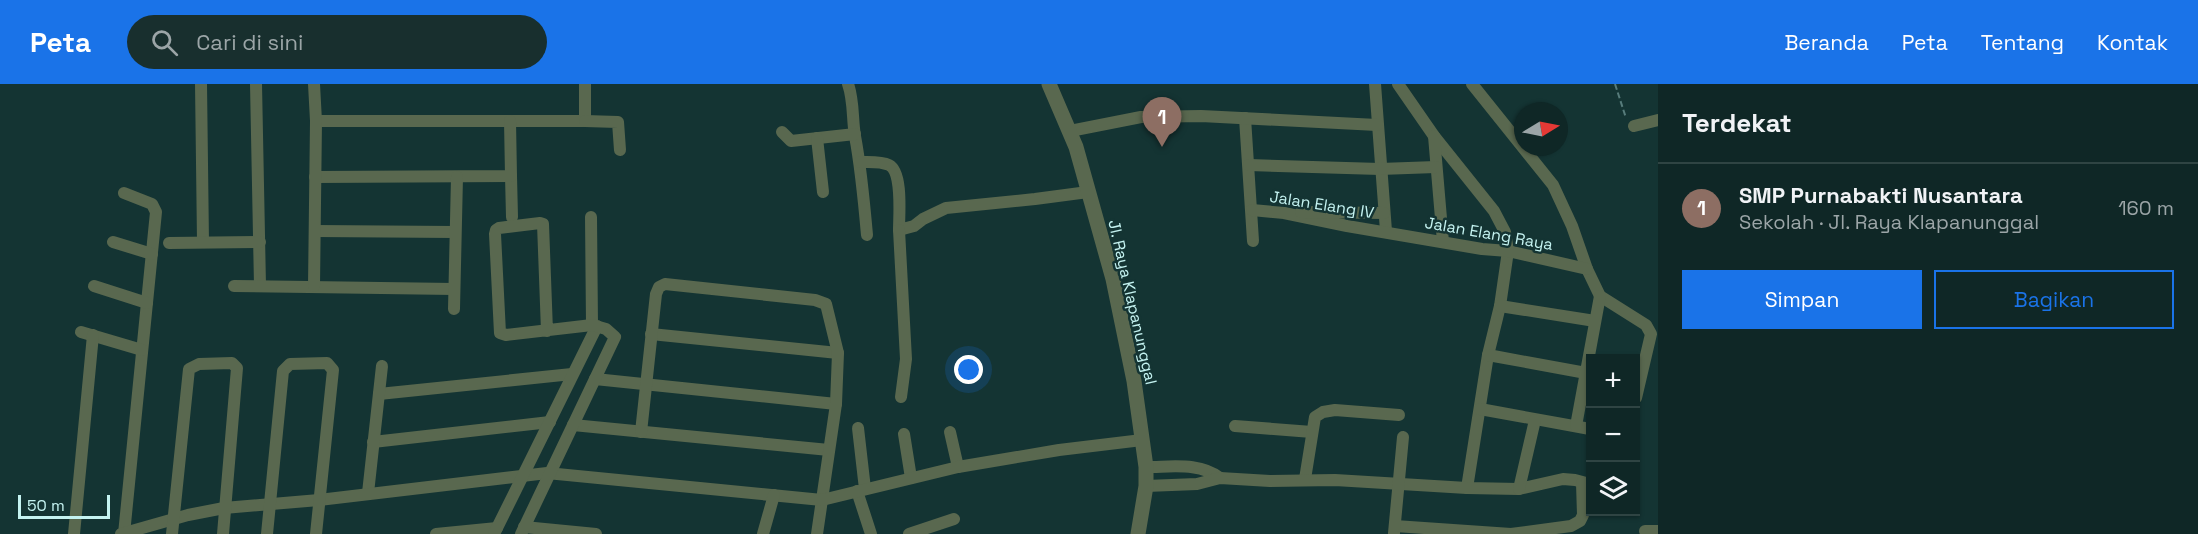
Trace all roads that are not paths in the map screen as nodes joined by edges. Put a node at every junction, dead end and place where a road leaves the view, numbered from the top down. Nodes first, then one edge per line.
1 (201, 84) edge
2 (256, 84) edge
3 (314, 84) edge
4 (585, 84) edge
5 (848, 84) edge
6 (1049, 84) edge
7 (1375, 84) edge
8 (1398, 84) edge
9 (1472, 84) edge
10 (1245, 118) junction
11 (1658, 120) edge
12 (510, 121) junction
13 (585, 121) junction
14 (316, 122) junction
15 (1377, 124) junction
16 (1634, 126) road end
17 (1070, 130) junction
18 (782, 132) dead end
19 (855, 134) junction
20 (1434, 136) junction
21 (817, 138) junction
22 (620, 150) dead end
23 (860, 162) junction
24 (1249, 165) junction
25 (1436, 168) junction
26 (1380, 169) junction
27 (511, 176) junction
28 (315, 177) junction
29 (457, 177) junction
30 (823, 192) dead end
31 (1088, 192) junction
32 (124, 193) dead end
33 (1252, 210) junction
34 (1284, 213) junction
35 (1384, 213) junction
36 (512, 217) dead end
37 (591, 217) dead end
38 (899, 230) junction
39 (315, 231) junction
40 (1386, 231) junction
41 (455, 232) junction
42 (867, 235) dead end
43 (1253, 241) dead end
44 (113, 242) dead end
45 (204, 242) junction
46 (260, 242) junction
47 (1443, 242) junction
48 (169, 243) dead end
49 (1508, 251) junction
50 (152, 254) junction
51 (1587, 269) junction
52 (94, 286) dead end
53 (234, 286) dead end
54 (260, 286) junction
55 (314, 286) junction
56 (454, 289) junction
57 (1600, 296) junction
58 (147, 303) junction
59 (1500, 306) junction
60 (454, 309) dead end
61 (1595, 321) junction
62 (595, 326) junction
63 (547, 331) junction
64 (651, 334) junction
65 (142, 350) junction
66 (838, 352) junction
67 (1590, 354) edge
68 (1488, 355) junction
69 (382, 366) dead end
70 (1586, 373) edge
71 (572, 374) junction
72 (1586, 378) edge
73 (1640, 378) edge
74 (595, 379) junction
75 (646, 384) junction
76 (379, 394) junction
77 (901, 397) dead end
78 (836, 404) junction
79 (1480, 409) junction
80 (1399, 415) dead end
81 (1535, 420) junction
82 (550, 422) junction
83 (573, 425) junction
84 (1235, 426) dead end
85 (1576, 426) junction
86 (858, 428) dead end
87 (1586, 428) edge
88 (641, 432) junction
89 (950, 432) dead end
90 (1312, 432) junction
91 (904, 434) dead end
92 (1403, 436) dead end
93 (1142, 440) junction
94 (373, 442) junction
95 (829, 450) junction
96 (958, 467) junction
97 (1146, 467) junction
98 (549, 473) junction
99 (526, 475) junction
100 (911, 478) junction
101 (1220, 478) junction
102 (1305, 479) junction
103 (1397, 482) junction
104 (1586, 483) edge
105 (1146, 486) junction
106 (1467, 488) junction
107 (1519, 489) junction
108 (861, 490) junction
109 (368, 493) junction
110 (774, 495) junction
111 (319, 500) junction
112 (822, 500) junction
113 (270, 504) junction
114 (224, 508) junction
115 (954, 519) dead end
116 (174, 520) junction
117 (522, 530) edge
118 (1394, 530) edge
119 (495, 531) edge
120 (74, 534) edge
121 (123, 534) edge
122 (172, 534) edge
123 (222, 534) edge
124 (267, 534) edge
125 (316, 534) edge
126 (436, 534) edge
127 (596, 534) edge
128 (763, 534) edge
129 (817, 534) edge
130 (871, 534) edge
131 (909, 534) edge
132 (1138, 534) edge

1 - 45 street
2 - 46 street
3 - 14 street
4 - 13 street
5 - 19 street
6 - 17 street, Jl. Raya Klapanunggal
7 - 15 street
8 - 20 street
9 - 51 street
10 - 15 street
10 - 17 street
10 - 24 street
11 - 16 street
12 - 13 street
12 - 14 street
12 - 27 street
13 - 22 street
14 - 28 street
15 - 26 street
17 - 31 street, Jl. Raya Klapanunggal
18 - 21 street
19 - 21 street
19 - 23 street
20 - 25 street
20 - 49 street
21 - 30 street
23 - 38 street
23 - 42 street
24 - 26 street
24 - 33 street
25 - 26 street
25 - 47 street
26 - 35 street
27 - 29 street
27 - 36 street
28 - 29 street
28 - 39 street
29 - 41 street
31 - 38 street
31 - 93 street, Jl. Raya Klapanunggal
32 - 50 street
33 - 34 street, Jalan Elang IV
33 - 43 street
34 - 35 street
34 - 40 street, Jalan Elang IV
35 - 40 street
37 - 62 street
38 - 77 street
39 - 41 street
39 - 55 street
40 - 47 street, Jalan Elang Raya
41 - 56 street
44 - 50 street
45 - 46 street
45 - 48 street
46 - 54 street
47 - 49 street, Jalan Elang Raya
49 - 51 street, Jalan Elang Raya
49 - 59 street
50 - 58 street
51 - 57 street
52 - 58 street
53 - 54 street
54 - 55 street
55 - 56 street
56 - 60 street
57 - 61 street
57 - 73 street
58 - 65 street
59 - 61 street
59 - 68 street
61 - 67 street
62 - 63 street
62 - 71 street
62 - 74 street
63 - 63 street
64 - 66 street
64 - 66 street
64 - 75 street
65 - 120 street
65 - 121 street
66 - 78 street
68 - 70 street
68 - 79 street
69 - 76 street
71 - 76 street
71 - 82 street
72 - 85 street
74 - 75 street
74 - 83 street
75 - 78 street
75 - 88 street
76 - 94 street
78 - 95 street
79 - 81 street
79 - 106 street
80 - 90 street
81 - 85 street
81 - 107 street
82 - 94 street
82 - 99 street
83 - 88 street
83 - 98 street
84 - 90 street
85 - 87 street
86 - 108 street
88 - 95 street
89 - 96 street
90 - 102 street
91 - 100 street
92 - 103 street
93 - 96 street
93 - 97 street, Jl. Raya Klapanunggal
94 - 109 street
95 - 112 street
96 - 100 street
97 - 101 street
97 - 105 street, Jl. Raya Klapanunggal
98 - 99 street
98 - 110 street
98 - 117 street
99 - 109 street
99 - 119 street
100 - 108 street
101 - 102 street
101 - 105 street
102 - 103 street
103 - 106 street
103 - 118 street
104 - 107 street
104 - 118 street
105 - 132 street, Jl. Raya Klapanunggal
106 - 107 street
108 - 112 street
108 - 130 street
109 - 111 street
110 - 112 street
110 - 128 street
111 - 113 street
111 - 113 street
111 - 125 street
112 - 129 street
113 - 114 street
113 - 124 street
114 - 116 street
114 - 116 street
114 - 123 street
115 - 131 street
116 - 121 street
116 - 122 street
117 - 127 street
119 - 126 street

